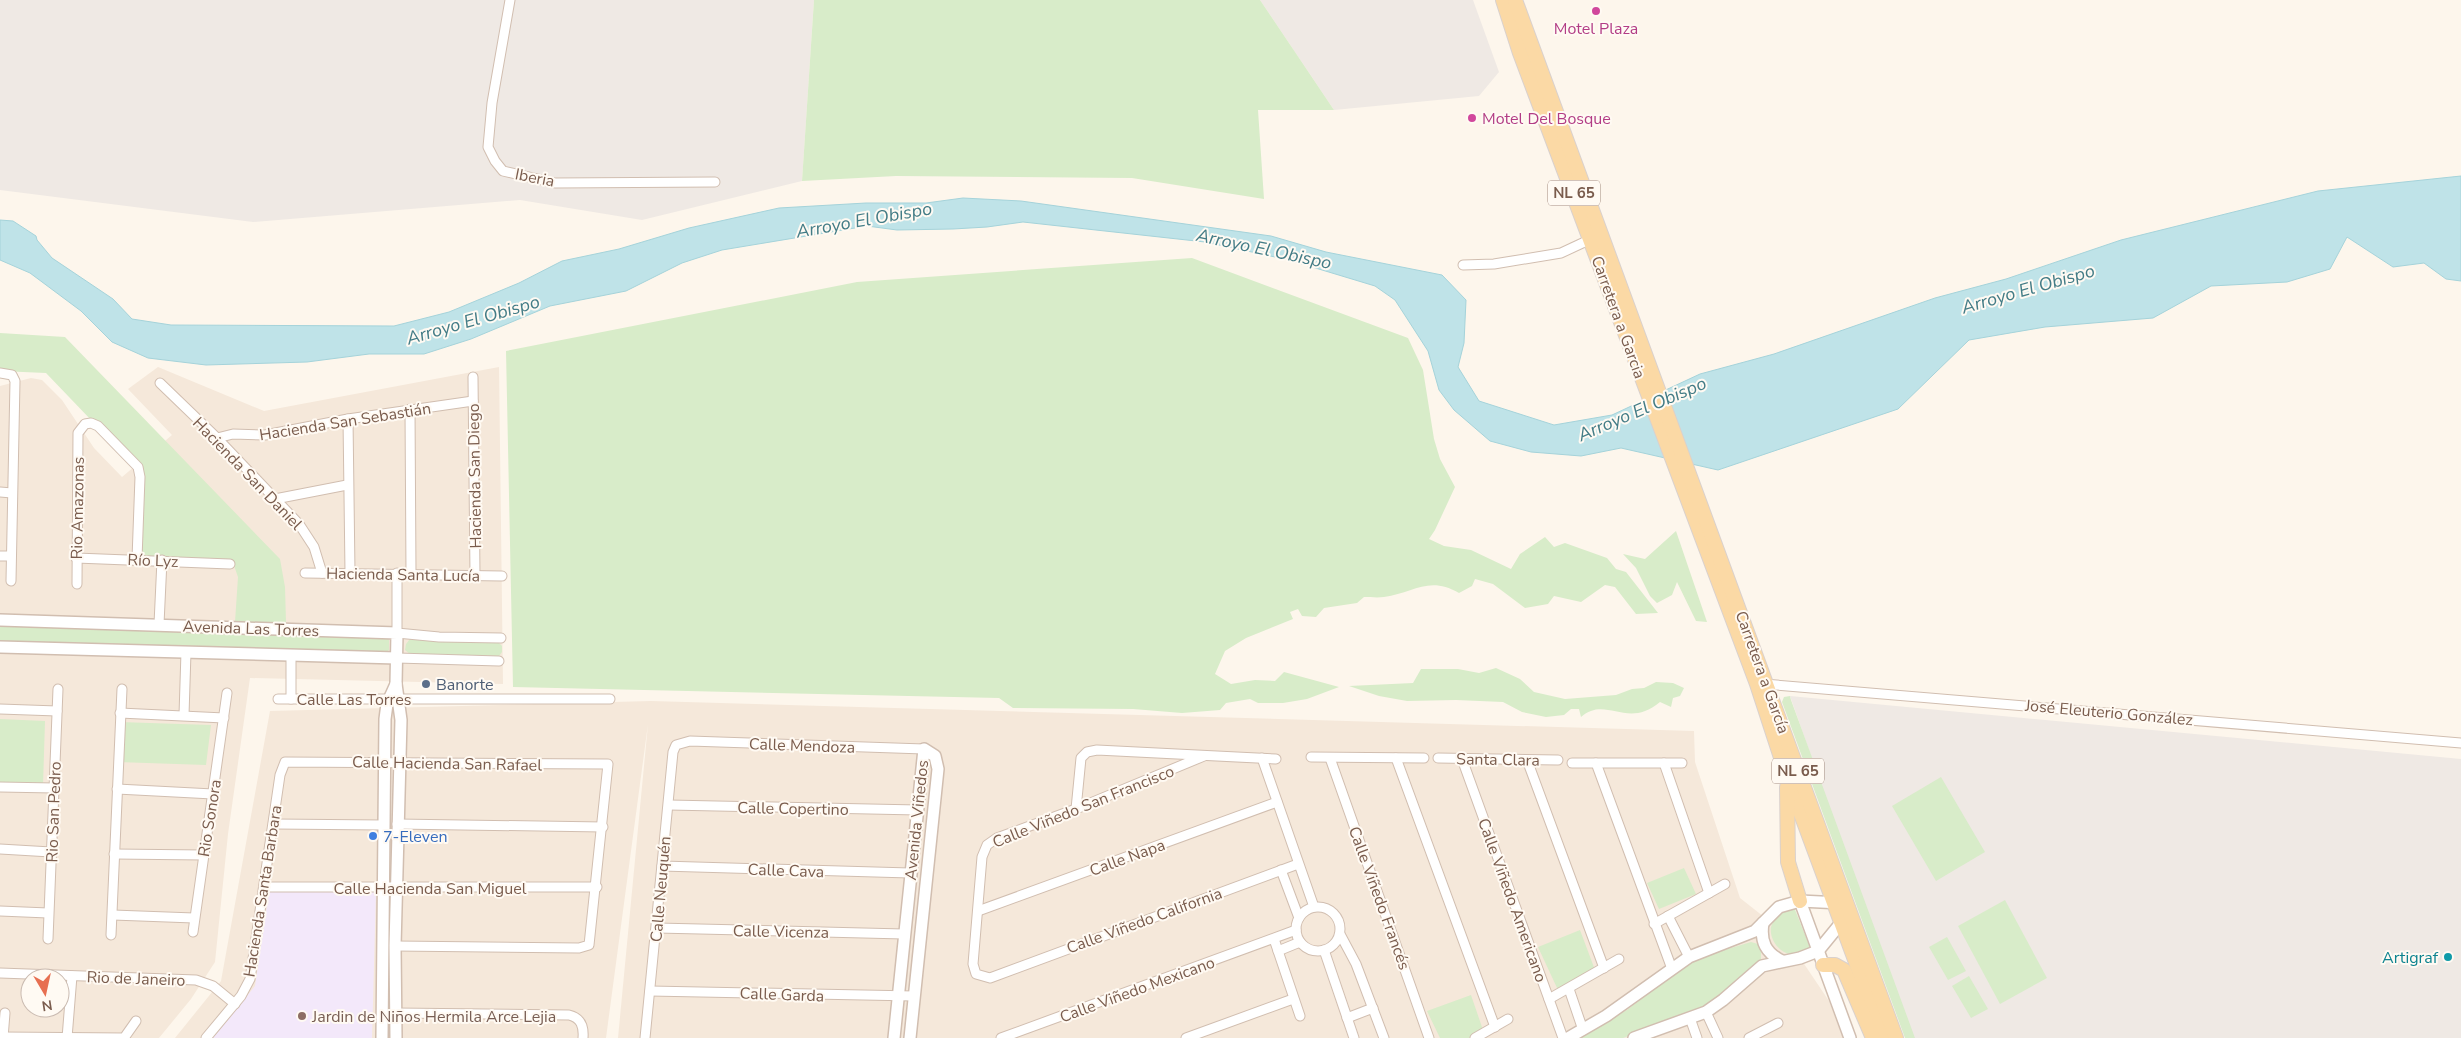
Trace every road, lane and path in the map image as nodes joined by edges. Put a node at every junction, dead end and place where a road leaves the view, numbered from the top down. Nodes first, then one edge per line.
1 (510, 0) edge
2 (1503, 0) edge
3 (1514, 0) edge
4 (714, 182) dead end
5 (1591, 239) junction
6 (1463, 265) dead end
7 (0, 373) edge
8 (473, 377) dead end
9 (160, 383) dead end
10 (1650, 386) junction
11 (474, 400) junction
12 (410, 410) junction
13 (348, 419) junction
14 (217, 438) junction
15 (347, 485) junction
16 (0, 492) edge
17 (12, 493) junction
18 (274, 499) junction
19 (1696, 507) joint
20 (0, 556) edge
21 (10, 556) junction
22 (76, 558) junction
23 (137, 559) junction
24 (162, 560) junction
25 (230, 564) dead end
26 (305, 572) dead end
27 (350, 572) junction
28 (322, 573) junction
29 (397, 573) junction
30 (411, 573) junction
31 (475, 575) junction
32 (502, 576) dead end
33 (11, 582) dead end
34 (77, 584) dead end
35 (0, 620) edge
36 (158, 624) junction
37 (397, 633) junction
38 (501, 638) dead end
39 (0, 647) edge
40 (186, 652) junction
41 (292, 655) junction
42 (397, 658) junction
43 (499, 661) dead end
44 (1762, 684) junction
45 (58, 689) dead end
46 (122, 689) dead end
47 (227, 693) dead end
48 (278, 699) dead end
49 (291, 699) junction
50 (394, 699) junction
51 (610, 699) dead end
52 (0, 709) edge
53 (57, 711) junction
54 (120, 713) junction
55 (184, 715) junction
56 (224, 718) junction
57 (679, 743) joint
58 (2461, 743) edge
59 (924, 749) junction
60 (1204, 756) junction
61 (1311, 757) dead end
62 (1262, 758) junction
63 (1330, 758) junction
64 (1396, 758) junction
65 (1424, 758) dead end
66 (1438, 758) dead end
67 (1276, 759) dead end
68 (1462, 759) junction
69 (1527, 760) junction
70 (1558, 760) dead end
71 (286, 762) joint
72 (383, 763) junction
73 (399, 763) junction
74 (1572, 763) dead end
75 (1596, 763) junction
76 (1664, 763) junction
77 (1682, 763) dead end
78 (1787, 776) junction
79 (0, 786) edge
80 (54, 788) junction
81 (117, 790) junction
82 (213, 794) junction
83 (1277, 802) junction
84 (669, 806) junction
85 (1076, 809) junction
86 (918, 810) junction
87 (274, 824) junction
88 (398, 824) junction
89 (383, 825) junction
90 (603, 827) junction
91 (0, 849) edge
92 (51, 852) junction
93 (114, 854) junction
94 (204, 855) junction
95 (1298, 864) junction
96 (662, 866) junction
97 (1281, 870) junction
98 (910, 874) junction
99 (1725, 884) dead end
100 (264, 887) junction
101 (597, 887) junction
102 (396, 888) junction
103 (384, 889) junction
104 (1709, 894) junction
105 (1800, 901) junction
106 (1314, 907) junction
107 (1842, 910) junction
108 (0, 911) edge
109 (978, 911) junction
110 (48, 913) junction
111 (112, 915) junction
112 (1668, 916) junction
113 (194, 918) junction
114 (1299, 918) junction
115 (1763, 923) junction
116 (1654, 924) junction
117 (657, 928) junction
118 (1296, 930) junction
119 (192, 932) dead end
120 (904, 934) junction
121 (1340, 934) junction
122 (112, 935) dead end
123 (48, 939) dead end
124 (1274, 939) junction
125 (1300, 942) junction
126 (395, 946) junction
127 (1324, 950) junction
128 (1278, 951) junction
129 (1818, 951) junction
130 (1689, 957) junction
131 (1619, 960) dead end
132 (1782, 961) junction
133 (1823, 965) junction
134 (1604, 968) junction
135 (1672, 969) junction
136 (0, 973) edge
137 (72, 976) junction
138 (990, 978) joint
139 (1569, 989) junction
140 (650, 991) junction
141 (914, 996) junction
142 (898, 998) junction
143 (1293, 999) junction
144 (1550, 1000) junction
145 (235, 1004) junction
146 (1373, 1008) junction
147 (1706, 1012) junction
148 (5, 1013) dead end
149 (396, 1014) junction
150 (1300, 1016) dead end
151 (1347, 1018) junction
152 (1690, 1018) junction
153 (1508, 1019) dead end
154 (136, 1020) dead end
155 (1778, 1023) dead end
156 (1495, 1027) junction
157 (1583, 1030) junction
158 (1761, 1035) edge
159 (3, 1037) edge
160 (67, 1038) edge
161 (206, 1038) edge
162 (382, 1038) edge
163 (396, 1038) edge
164 (583, 1038) edge
165 (645, 1038) edge
166 (894, 1038) edge
167 (910, 1038) edge
168 (1001, 1038) edge
169 (1186, 1038) edge
170 (1354, 1038) edge
171 (1384, 1038) edge
172 (1429, 1038) edge
173 (1475, 1038) edge
174 (1563, 1038) edge
175 (1568, 1038) edge
176 (1634, 1038) edge
177 (1697, 1038) edge
178 (1718, 1038) edge
179 (1749, 1038) edge
180 (1850, 1038) edge
181 (1873, 1038) edge
182 (1884, 1038) edge
183 (1896, 1038) edge

1 - 4 street, Iberia
2 - 5 main road, Carretera a Garcia / NL 65
3 - 10 main road, Carretera a Garcia / NL 65
5 - 6 street
5 - 10 main road, Carretera a Garcia / NL 65
7 - 17 street
8 - 11 street, Hacienda San Diego
9 - 14 street, Hacienda San Daniel
10 - 19 main road, Carretera a Garcia / NL 65
11 - 12 street, Hacienda San Sebastián
11 - 31 street, Hacienda San Diego
12 - 13 street, Hacienda San Sebastián
12 - 30 street
13 - 14 street, Hacienda San Sebastián
13 - 15 street
14 - 18 street, Hacienda San Daniel
15 - 18 street
15 - 27 street
16 - 17 street
17 - 21 street
18 - 28 street, Hacienda San Daniel
19 - 44 main road, Carretera a García / NL 65
20 - 21 street
21 - 33 street
22 - 23 street, Río Lyz
22 - 23 street, Rio Amazonas
22 - 34 street, Rio Amazonas
23 - 24 street, Río Lyz
24 - 25 street, Río Lyz
24 - 36 street
26 - 28 street, Hacienda Santa Lucía
27 - 28 street, Hacienda Santa Lucía
27 - 29 street, Hacienda Santa Lucía
29 - 30 street, Hacienda Santa Lucía
29 - 37 street
30 - 31 street, Hacienda Santa Lucía
31 - 32 street, Hacienda Santa Lucía
35 - 36 street, Avenida Las Torres
36 - 37 street, Avenida Las Torres
37 - 38 street, Avenida Las Torres
37 - 42 street
39 - 40 street, Avenida Las Torres
40 - 41 street, Avenida Las Torres
40 - 55 street
41 - 42 street, Avenida Las Torres
41 - 49 street
42 - 43 street, Avenida Las Torres
42 - 50 street
44 - 58 street, José Eleuterio González
44 - 78 main road, NL 65
44 - 107 main road, Carretera a García / NL 65
45 - 53 street, Rio San Pedro
46 - 54 street
47 - 56 street, Rio Sonora
48 - 49 street, Calle Las Torres
49 - 50 street, Calle Las Torres
50 - 51 street, Calle Las Torres
50 - 72 street
50 - 73 street
52 - 53 street
53 - 80 street, Rio San Pedro
54 - 55 street
54 - 81 street
55 - 56 street
56 - 82 street, Rio Sonora
57 - 59 street, Calle Mendoza
57 - 84 street, Calle Neuquén
59 - 86 street, Avenida Viñedos
59 - 141 street, Avenida Viñedos
60 - 62 street
60 - 85 street, Calle Viñedo San Francisco
60 - 85 street
61 - 63 street
62 - 67 street
62 - 83 street
63 - 64 street
63 - 172 street, Calle Viñedo Francés
64 - 65 street
64 - 156 street
66 - 68 street, Santa Clara
68 - 69 street, Santa Clara
68 - 144 street, Calle Viñedo Americano
69 - 70 street, Santa Clara
69 - 134 street
71 - 72 street, Calle Hacienda San Rafael
71 - 87 street, Hacienda Santa Barbara
72 - 73 street, Calle Hacienda San Rafael
72 - 89 street
73 - 88 street
73 - 90 street, Calle Hacienda San Rafael
74 - 75 street
75 - 76 street
75 - 116 street
76 - 77 street
76 - 104 street
78 - 105 main road
78 - 107 main road, Carretera a García / NL 65
79 - 80 street
80 - 92 street, Rio San Pedro
81 - 82 street
81 - 93 street
82 - 94 street, Rio Sonora
83 - 95 street
83 - 109 street, Calle Napa
84 - 86 street, Calle Copertino
84 - 96 street, Calle Neuquén
85 - 109 street, Calle Viñedo San Francisco
86 - 98 street, Avenida Viñedos
87 - 89 street
87 - 100 street, Hacienda Santa Barbara
88 - 90 street
88 - 102 street
89 - 103 street
90 - 101 street
91 - 92 street
92 - 110 street, Rio San Pedro
93 - 94 street
93 - 111 street
94 - 113 street, Rio Sonora
95 - 97 street, Calle Viñedo California
95 - 106 street
96 - 98 street, Calle Cava
96 - 117 street, Calle Neuquén
97 - 114 street
97 - 138 street, Calle Viñedo California
98 - 120 street, Avenida Viñedos
99 - 104 street
100 - 103 street, Calle Hacienda San Miguel
100 - 145 street, Hacienda Santa Barbara
101 - 102 street, Calle Hacienda San Miguel
101 - 126 street
102 - 103 street, Calle Hacienda San Miguel
102 - 126 street
103 - 162 street
104 - 112 street
105 - 107 street
105 - 115 street
105 - 129 street
106 - 114 street
106 - 121 street
107 - 129 street
107 - 182 main road, Carretera a García / NL 65
107 - 183 main road, Carretera a García / NL 65
108 - 110 street
109 - 138 street, Calle Viñedo San Francisco
110 - 123 street, Rio San Pedro
111 - 113 street
111 - 122 street
112 - 116 street
112 - 130 street
113 - 119 street, Rio Sonora
114 - 118 street
115 - 130 street
115 - 132 street
116 - 135 street
117 - 120 street, Calle Vicenza
117 - 140 street, Calle Neuquén
118 - 124 street, Calle Viñedo Mexicano
118 - 125 street
120 - 142 street, Avenida Viñedos
121 - 127 street
121 - 146 street
124 - 128 street
124 - 168 street, Calle Viñedo Mexicano
125 - 127 street
125 - 128 street
126 - 149 street
127 - 151 street
128 - 143 street
129 - 132 street
129 - 133 street
130 - 135 street
131 - 134 street, Calle Viñedo Americano
132 - 147 street
133 - 180 street
133 - 181 main road
134 - 139 street, Calle Viñedo Americano
135 - 157 street
136 - 137 street, Rio de Janeiro
137 - 145 street, Rio de Janeiro
137 - 160 street
139 - 144 street, Calle Viñedo Americano
139 - 157 street
140 - 142 street, Calle Garda
140 - 165 street, Calle Neuquén
141 - 142 street, Calle Garda
141 - 167 street, Avenida Viñedos
142 - 166 street, Avenida Viñedos
143 - 150 street
143 - 169 street
144 - 174 street
145 - 161 street, Hacienda Santa Barbara
146 - 151 street
146 - 171 street
147 - 152 street
147 - 178 street
148 - 159 street
149 - 163 street
149 - 164 street
151 - 170 street
152 - 176 street
152 - 177 street
153 - 156 street
154 - 160 street
155 - 158 street
156 - 173 street
157 - 175 street
158 - 179 street
159 - 160 street

